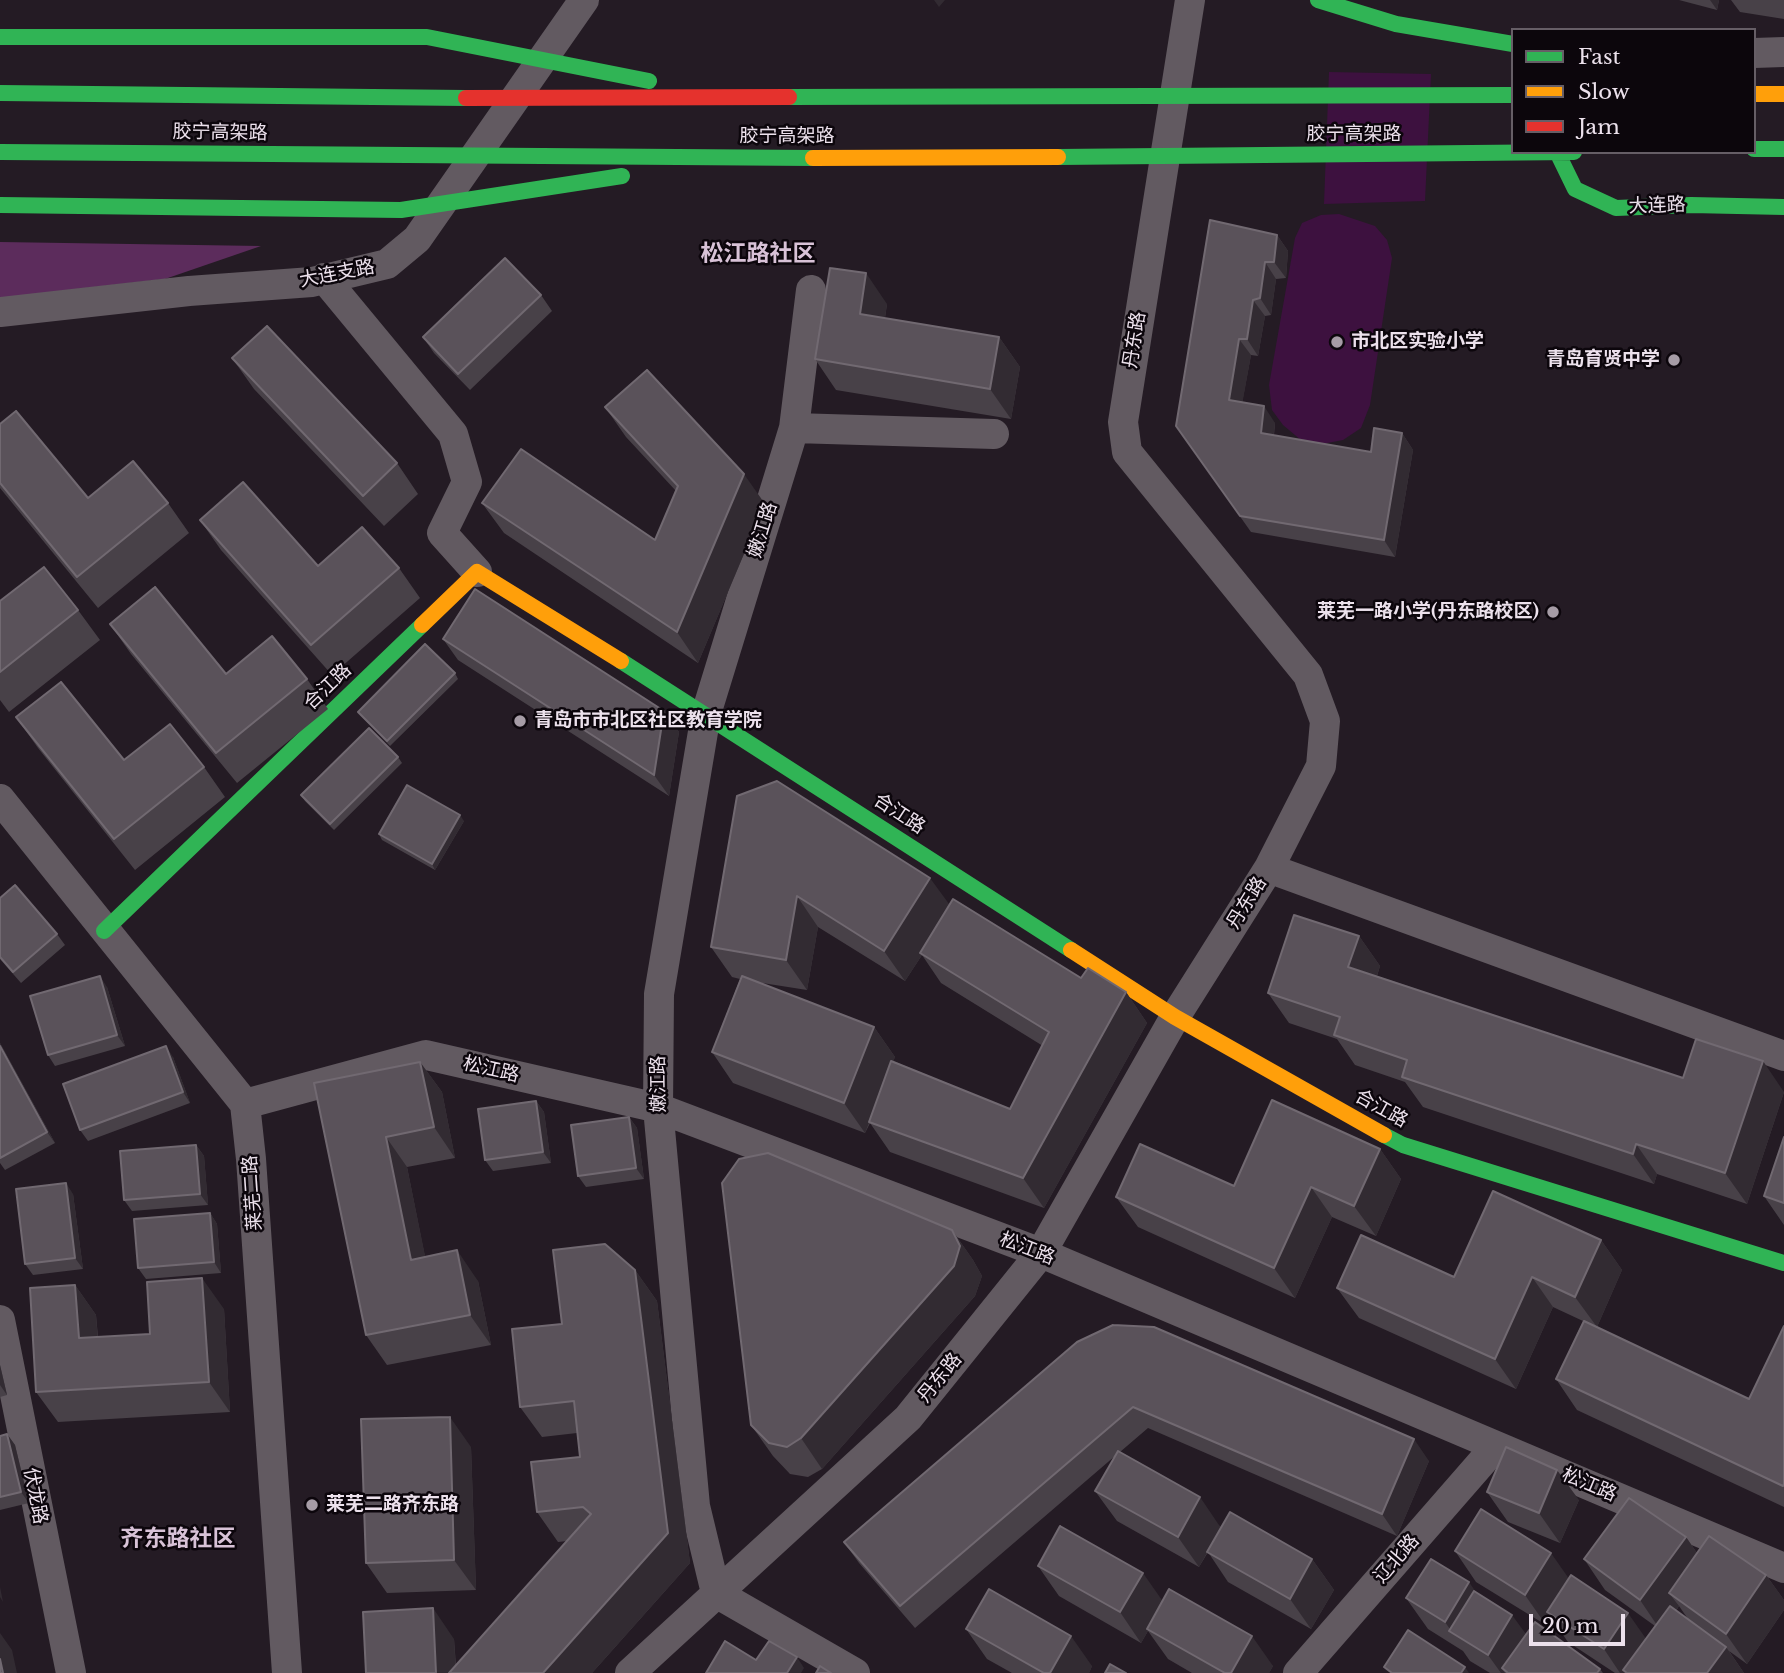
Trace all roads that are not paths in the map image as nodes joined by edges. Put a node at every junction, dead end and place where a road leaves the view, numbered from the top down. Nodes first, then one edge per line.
1 (584, 0) edge
2 (1190, 0) edge
3 (1318, 0) edge
4 (0, 37) edge
5 (1511, 44) edge
6 (1756, 52) edge
7 (1784, 52) edge
8 (0, 93) edge
9 (1756, 94) edge
10 (1784, 94) edge
11 (1511, 95) edge
12 (734, 98) junction
13 (1756, 149) edge
14 (1784, 149) edge
15 (0, 152) edge
16 (1511, 153) edge
17 (1558, 154) edge
18 (735, 158) junction
19 (0, 205) edge
20 (1784, 207) edge
21 (324, 278) junction
22 (810, 290) dead end
23 (0, 312) edge
24 (794, 428) junction
25 (994, 434) dead end
26 (477, 572) junction
27 (706, 714) junction
28 (0, 799) edge
29 (1279, 872) dead end
30 (104, 931) junction
31 (1175, 1017) junction
32 (1784, 1056) edge
33 (244, 1104) junction
34 (658, 1108) junction
35 (1041, 1253) junction
36 (1784, 1263) edge
37 (0, 1320) edge
38 (1496, 1446) junction
39 (1784, 1568) edge
40 (716, 1593) junction
41 (71, 1673) edge
42 (287, 1673) edge
43 (629, 1673) edge
44 (855, 1673) edge
45 (1298, 1673) edge

1 - 21 street, 大连支路
2 - 31 street, 丹东路
3 - 5 main road
4 - 12 main road
6 - 7 street
8 - 12 main road, 胶宁高架路
9 - 10 main road
11 - 12 main road, 胶宁高架路
13 - 14 main road
15 - 18 main road, 胶宁高架路
16 - 18 main road, 胶宁高架路
17 - 20 main road, 大连路
18 - 19 main road
21 - 23 street, 大连支路
21 - 26 street
22 - 24 street, 嫩江路
24 - 25 street
24 - 27 street, 嫩江路
26 - 27 main road, 合江路
26 - 30 main road, 合江路
27 - 31 main road, 合江路
27 - 34 street, 嫩江路
28 - 30 street
29 - 32 street
30 - 33 street
31 - 35 street, 丹东路
31 - 36 main road, 合江路
33 - 34 street, 松江路
33 - 42 street, 莱芜二路
34 - 35 street, 松江路
34 - 40 street, 嫩江路
35 - 38 street, 松江路
35 - 40 street, 丹东路
37 - 41 street, 伏龙路
38 - 39 street, 松江路
38 - 45 street, 辽北路
40 - 43 street, 丹东路
40 - 44 street

